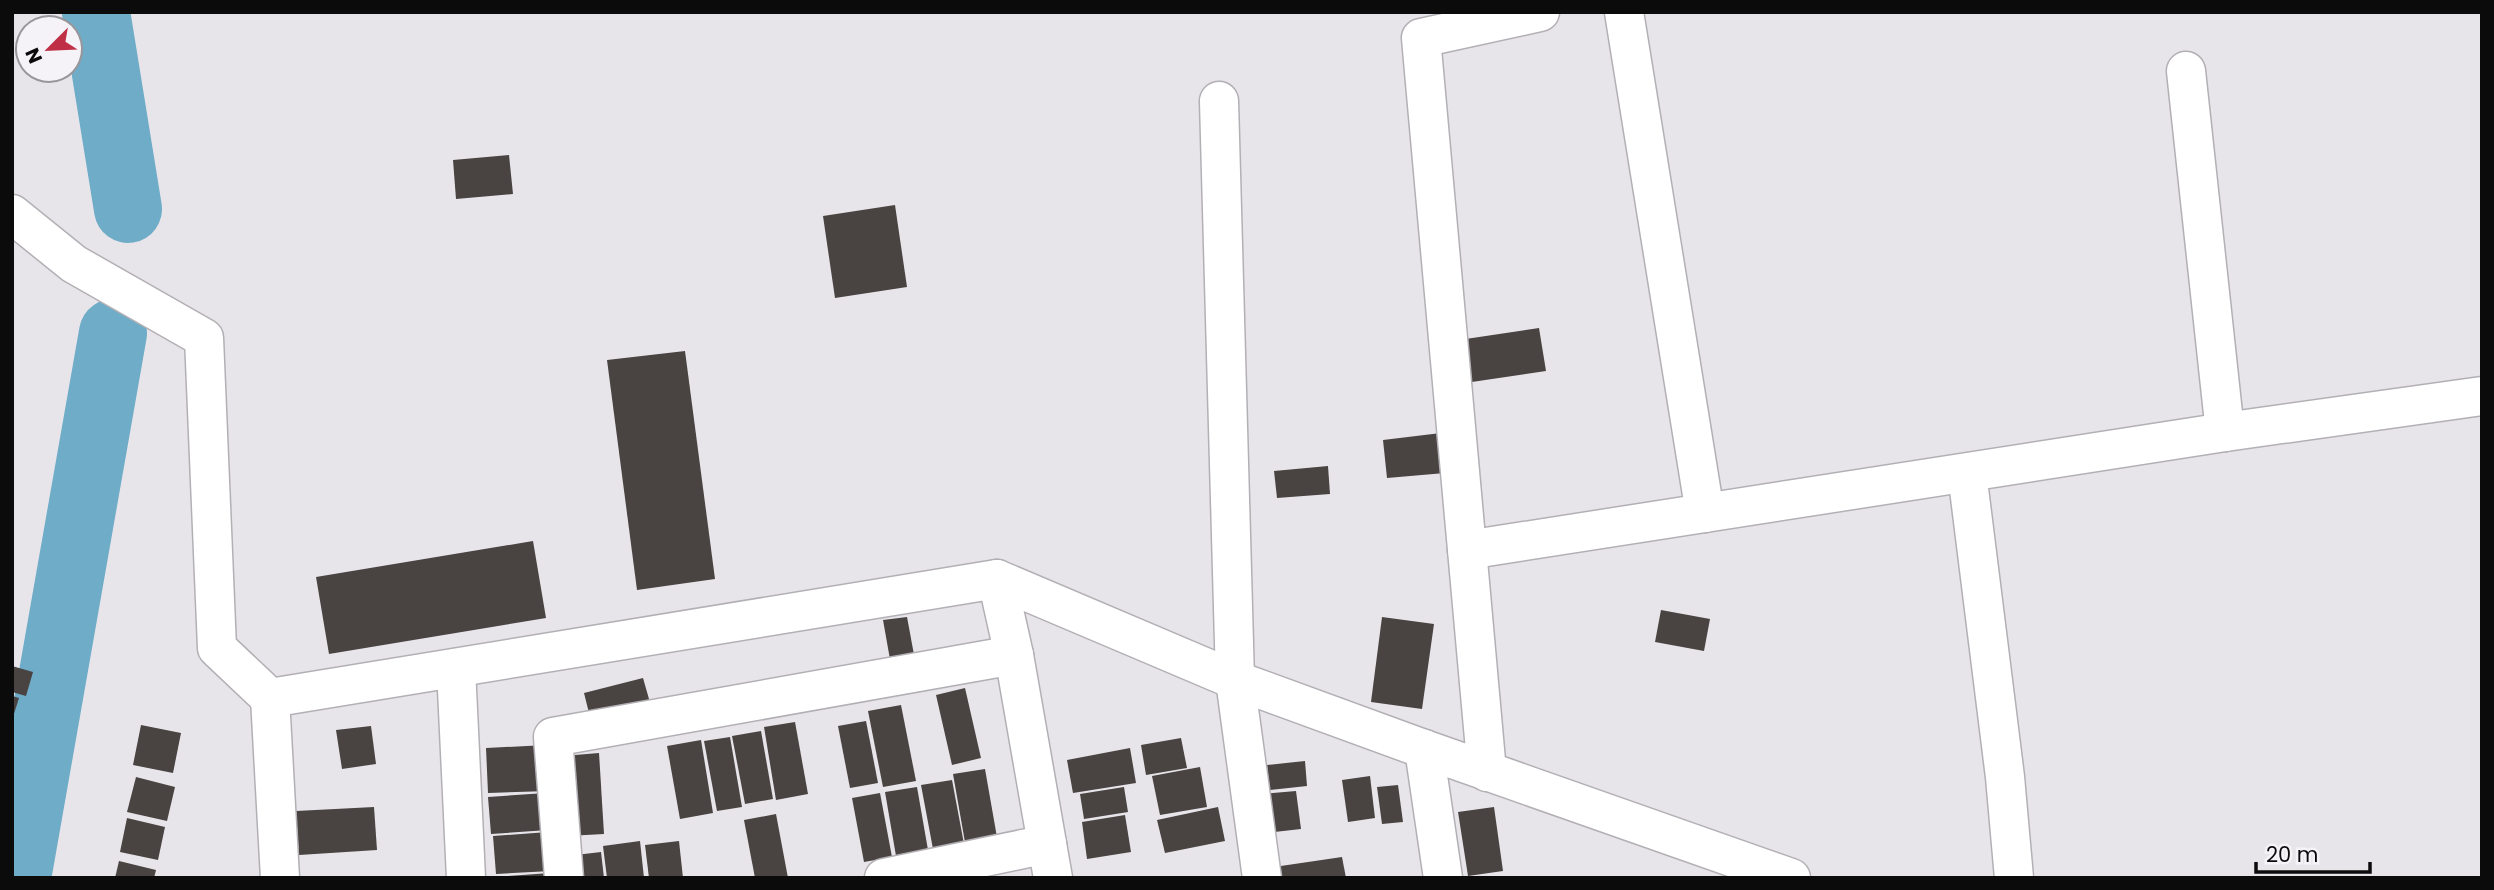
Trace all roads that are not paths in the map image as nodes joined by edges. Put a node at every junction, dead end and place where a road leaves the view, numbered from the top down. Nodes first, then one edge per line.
1 (1540, 12) edge
2 (1623, 12) edge
3 (2186, 71) dead end
4 (1219, 101) dead end
5 (12, 214) edge
6 (2482, 396) edge
7 (2225, 432) junction
8 (1968, 473) junction
9 (1705, 513) junction
10 (1467, 550) junction
11 (997, 579) junction
12 (1014, 655) junction
13 (456, 668) junction
14 (1234, 680) junction
15 (270, 698) junction
16 (1424, 750) junction
17 (1487, 772) junction
18 (1050, 861) edge
19 (280, 878) edge
20 (466, 878) edge
21 (564, 878) edge
22 (884, 878) edge
23 (1262, 878) edge
24 (1443, 878) edge
25 (1791, 878) edge
26 (2014, 878) edge

1 - 10 street
2 - 9 street
3 - 7 street
4 - 14 street
5 - 15 street
6 - 7 street
7 - 8 street
8 - 9 street
8 - 26 street
9 - 10 street
10 - 17 street
11 - 12 street
11 - 13 street
11 - 14 street
12 - 18 street
12 - 21 street
13 - 15 street
13 - 20 street
14 - 16 street
14 - 23 street
15 - 19 street
16 - 17 street
16 - 24 street
17 - 25 street
18 - 22 street

